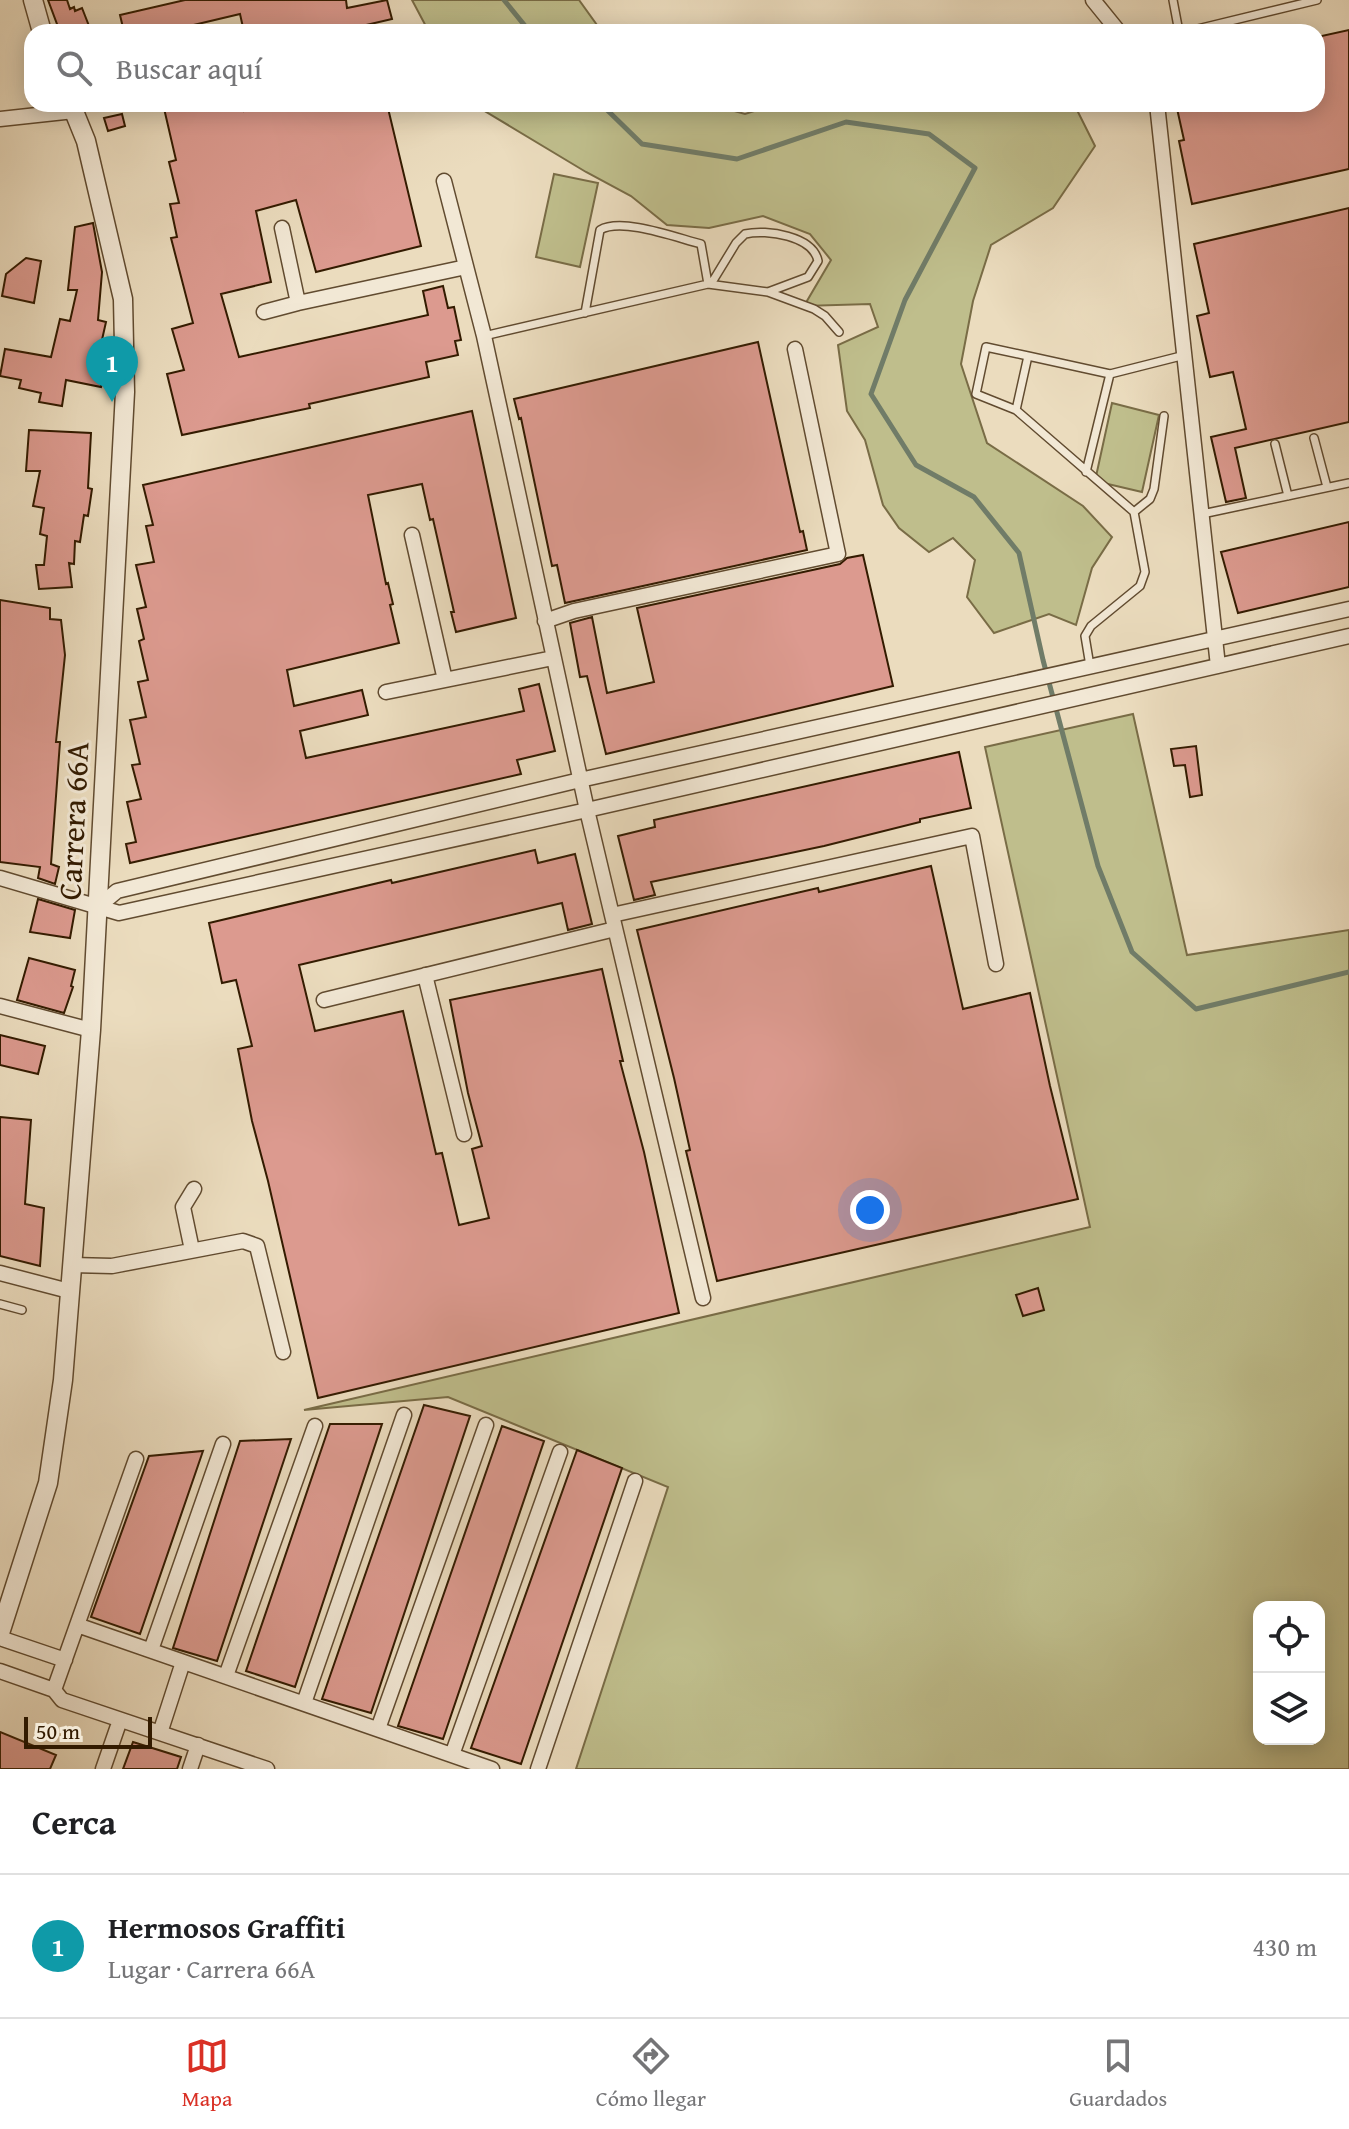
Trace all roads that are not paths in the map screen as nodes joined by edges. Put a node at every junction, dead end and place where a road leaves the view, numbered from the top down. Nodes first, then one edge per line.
1 (33, 0) edge
2 (1093, 0) edge
3 (1173, 0) edge
4 (1317, 0) edge
5 (40, 24) edge
6 (1112, 24) edge
7 (1180, 24) edge
8 (1216, 24) edge
9 (46, 112) edge
10 (75, 112) edge
11 (1158, 112) edge
12 (0, 119) edge
13 (444, 181) dead end
14 (282, 228) dead end
15 (466, 267) junction
16 (710, 284) junction
17 (768, 292) junction
18 (298, 303) junction
19 (264, 312) dead end
20 (585, 313) junction
21 (839, 332) dead end
22 (484, 336) junction
23 (795, 349) dead end
24 (1185, 355) junction
25 (1028, 356) junction
26 (1110, 374) junction
27 (1016, 410) junction
28 (1164, 416) dead end
29 (1314, 438) dead end
30 (1275, 444) dead end
31 (1086, 472) junction
32 (1349, 483) edge
33 (1327, 487) junction
34 (1288, 496) junction
35 (1134, 512) junction
36 (1202, 514) junction
37 (412, 535) dead end
38 (1349, 609) edge
39 (545, 621) junction
40 (1349, 636) edge
41 (1215, 640) junction
42 (553, 658) junction
43 (1090, 666) junction
44 (1218, 666) junction
45 (445, 680) junction
46 (386, 692) dead end
47 (580, 780) junction
48 (587, 810) junction
49 (0, 878) edge
50 (99, 906) junction
51 (613, 922) junction
52 (996, 964) dead end
53 (425, 975) junction
54 (324, 1000) dead end
55 (0, 1006) edge
56 (91, 1030) junction
57 (464, 1134) dead end
58 (194, 1189) dead end
59 (192, 1250) junction
60 (72, 1265) junction
61 (0, 1273) edge
62 (69, 1291) junction
63 (703, 1298) dead end
64 (0, 1304) edge
65 (22, 1310) dead end
66 (283, 1352) dead end
67 (404, 1415) dead end
68 (486, 1425) dead end
69 (315, 1426) dead end
70 (223, 1444) dead end
71 (560, 1452) dead end
72 (136, 1459) dead end
73 (635, 1481) dead end
74 (29, 1543) junction
75 (0, 1590) edge
76 (3, 1612) edge
77 (77, 1625) junction
78 (0, 1635) edge
79 (151, 1650) junction
80 (65, 1660) junction
81 (183, 1662) junction
82 (0, 1671) edge
83 (226, 1676) junction
84 (54, 1690) junction
85 (304, 1703) junction
86 (120, 1720) junction
87 (378, 1729) junction
88 (160, 1733) junction
89 (198, 1745) junction
90 (452, 1755) junction
91 (483, 1768) edge
92 (103, 1769) edge
93 (190, 1769) edge
94 (267, 1769) edge
95 (538, 1769) edge

1 - 5 street
2 - 6 street
3 - 7 lane
4 - 8 lane
9 - 12 street
10 - 50 street, Carrera 66A
11 - 24 street
13 - 15 street
14 - 18 street
15 - 18 street
15 - 22 street
16 - 17 lane
16 - 17 lane
16 - 20 lane
16 - 20 lane
17 - 21 lane
18 - 19 street
20 - 22 lane
22 - 39 street
23 - 39 street
24 - 26 lane
24 - 36 street
25 - 26 lane
25 - 27 lane
25 - 27 lane
26 - 31 lane
27 - 31 lane
28 - 35 lane
29 - 33 lane
30 - 34 lane
31 - 35 lane
32 - 33 lane
33 - 34 lane
34 - 36 lane
35 - 43 lane
36 - 41 street
37 - 45 street
38 - 41 street
39 - 42 street
40 - 44 street
41 - 43 street
41 - 44 street
42 - 45 street
42 - 47 street
43 - 47 street
44 - 48 street
45 - 46 street
47 - 48 street
47 - 50 street
48 - 50 street
48 - 51 street
49 - 50 street
50 - 56 street, Carrera 66A
51 - 52 street
51 - 53 street
51 - 63 street
53 - 54 street
53 - 57 street
55 - 56 street
56 - 60 street, Carrera 66A
58 - 59 street
59 - 60 street
59 - 66 street
60 - 62 street, Carrera 66A
61 - 62 street
62 - 74 street, Carrera 66A
64 - 65 lane
67 - 85 street
68 - 87 street
69 - 83 street
70 - 79 street
71 - 90 street
72 - 77 street
73 - 95 street
74 - 75 street, Carrera 66A
74 - 76 street, Carrera 66A
76 - 78 street, Carrera 66A
77 - 79 street
77 - 80 street
78 - 80 street
79 - 81 street
80 - 84 street
81 - 83 street
81 - 88 street
82 - 84 street
83 - 85 street
84 - 86 street
85 - 87 street
86 - 88 street
86 - 92 street
87 - 90 street
88 - 89 street
89 - 93 street
89 - 94 street
90 - 91 street

